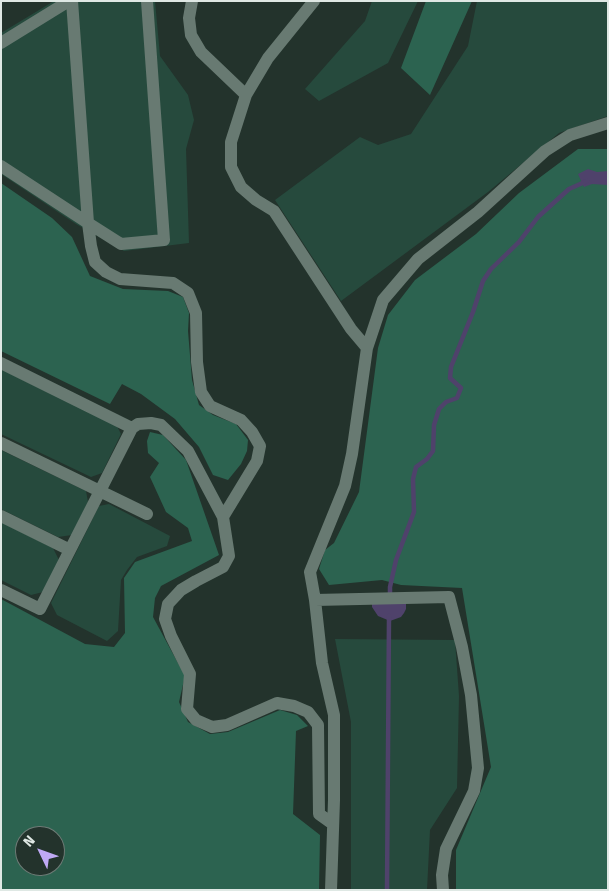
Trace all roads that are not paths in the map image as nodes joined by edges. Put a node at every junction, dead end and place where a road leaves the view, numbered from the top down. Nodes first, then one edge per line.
1 (70, 1) edge
2 (147, 1) edge
3 (192, 1) edge
4 (314, 1) edge
5 (1, 43) edge
6 (246, 95) junction
7 (608, 123) edge
8 (1, 166) edge
9 (88, 223) junction
10 (366, 348) junction
11 (1, 363) edge
12 (132, 428) junction
13 (1, 442) edge
14 (100, 491) junction
15 (146, 514) dead end
16 (1, 516) edge
17 (223, 517) junction
18 (70, 550) junction
19 (1, 590) edge
20 (315, 600) junction
21 (333, 824) junction
22 (331, 890) edge
23 (443, 890) edge

1 - 5 street
1 - 9 street
2 - 9 street
3 - 6 street
4 - 6 street
6 - 10 street
7 - 10 street
8 - 9 street
9 - 17 street
10 - 20 street
11 - 12 street
12 - 14 street
12 - 17 street
13 - 14 street
14 - 15 street
14 - 18 street
16 - 18 street
17 - 21 street
18 - 19 street
20 - 21 street
20 - 23 street
21 - 22 street

